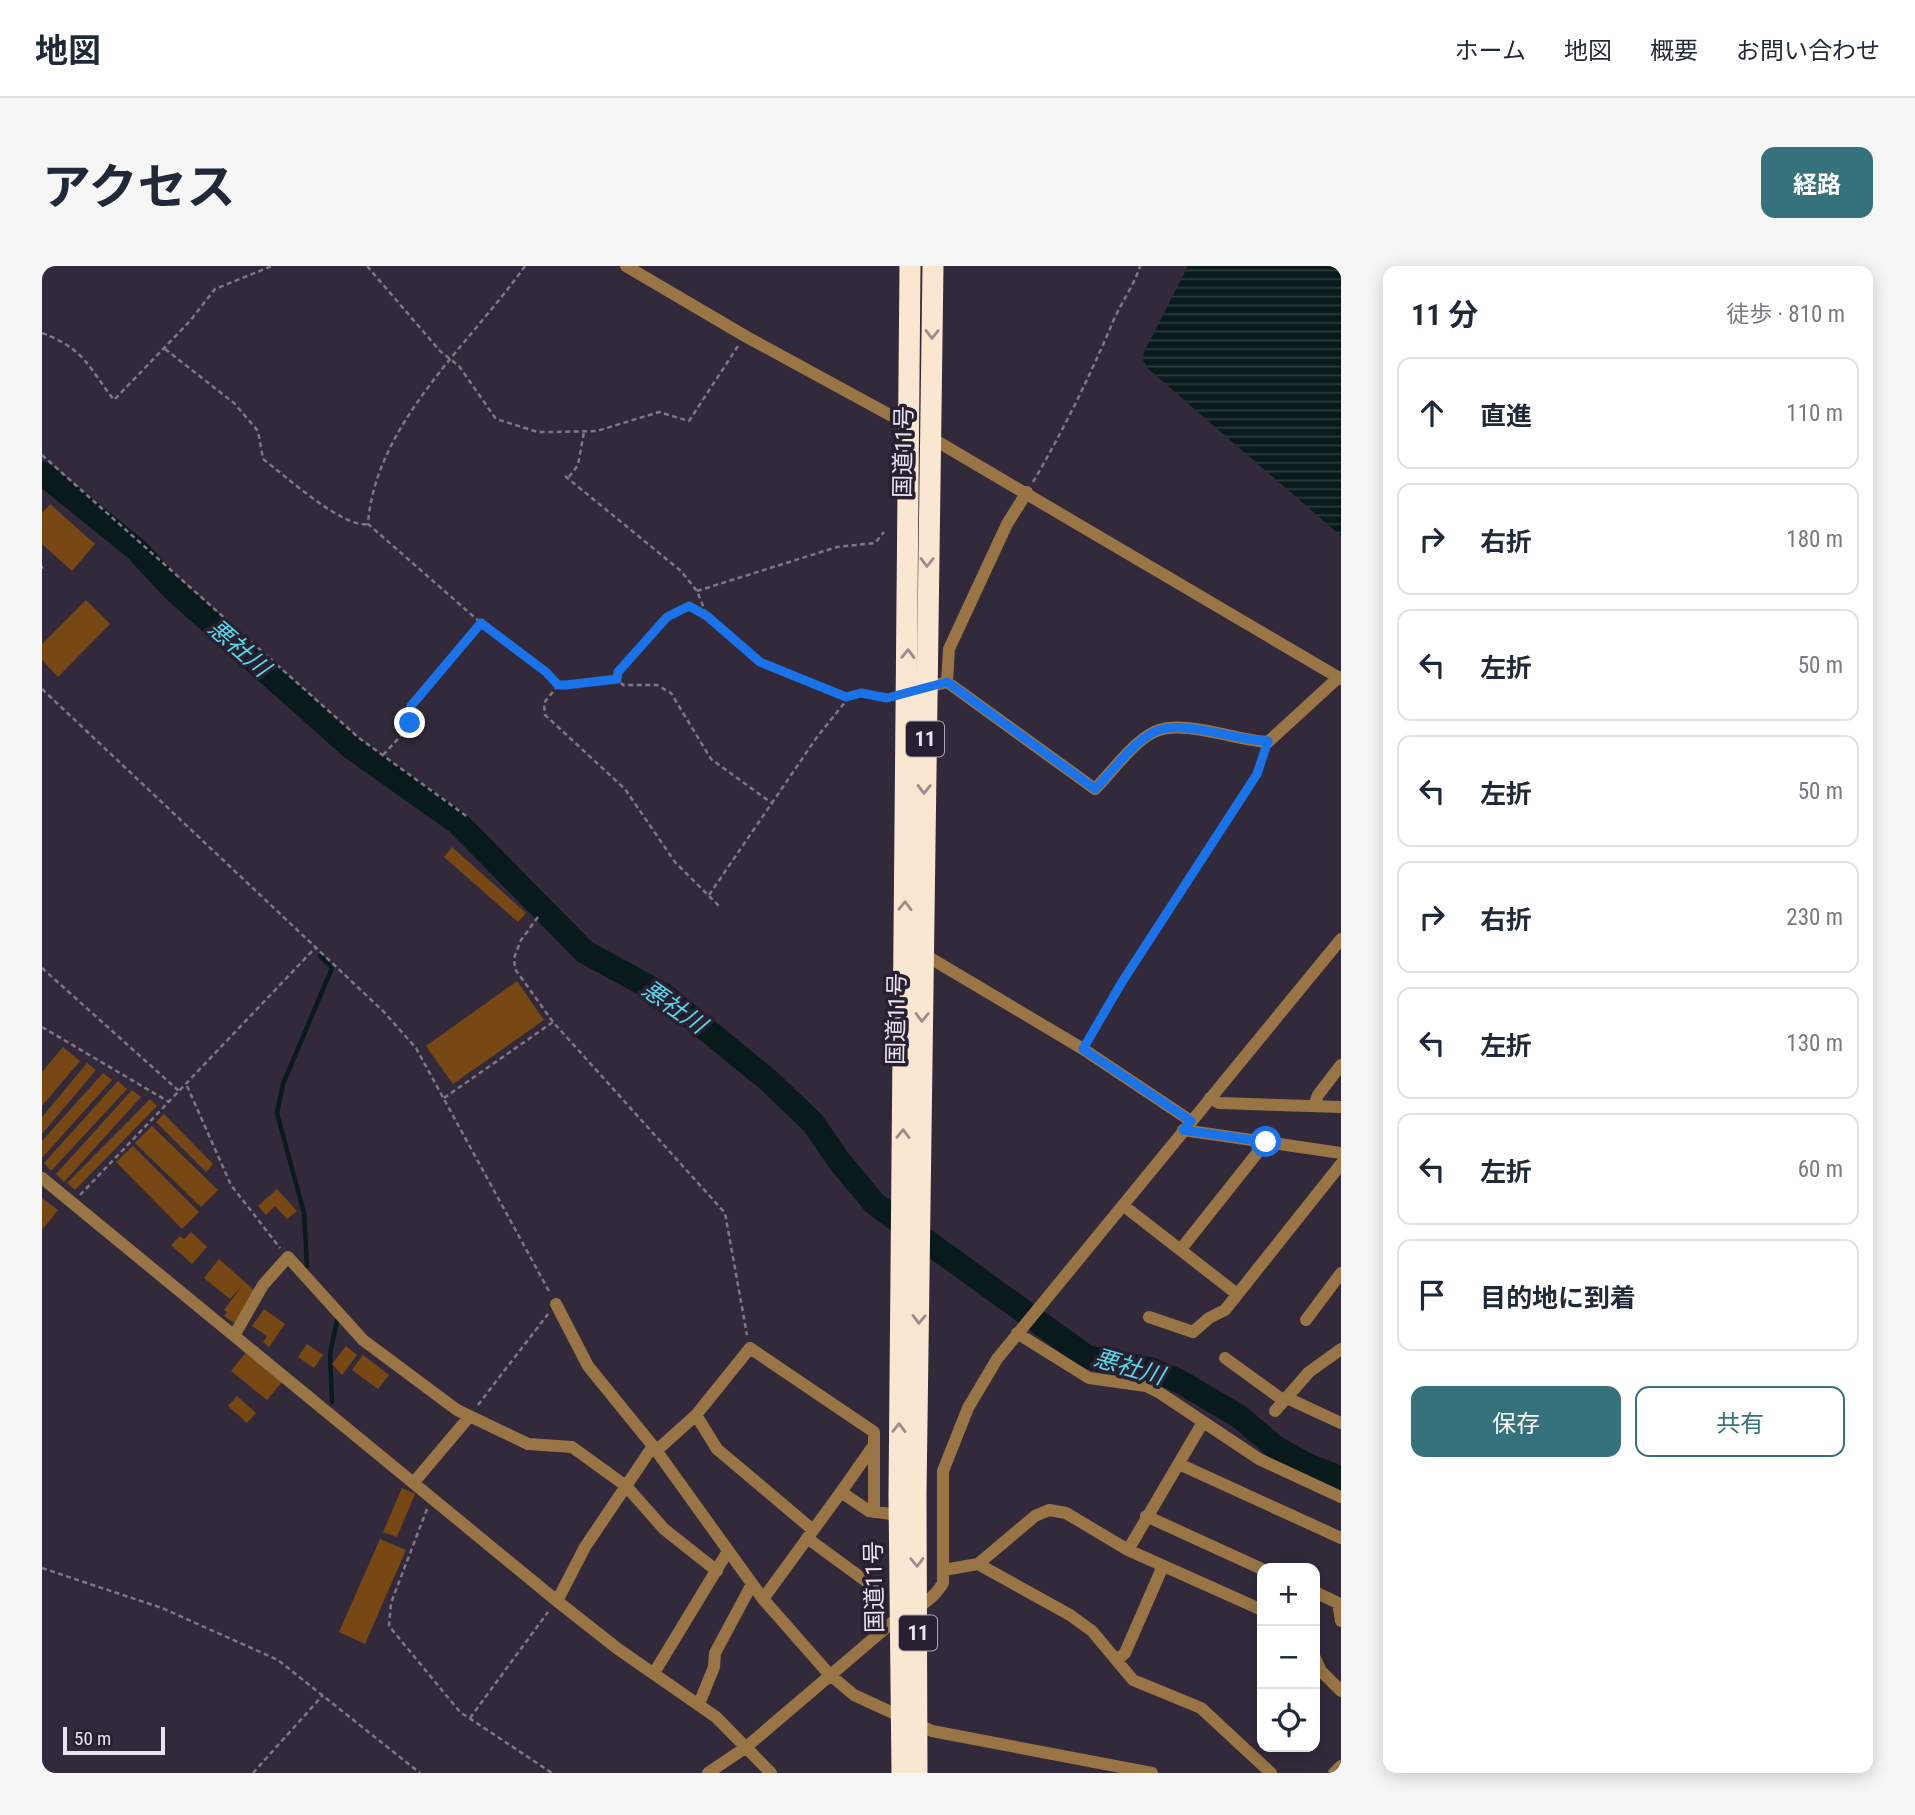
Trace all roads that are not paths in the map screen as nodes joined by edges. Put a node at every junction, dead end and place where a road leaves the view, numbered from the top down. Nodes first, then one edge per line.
1 (626, 266) edge
2 (910, 266) edge
3 (933, 266) edge
4 (919, 431) junction
5 (1027, 492) junction
6 (1340, 678) edge
7 (947, 682) junction
8 (917, 691) junction
9 (1341, 939) edge
10 (914, 948) junction
11 (1341, 1065) edge
12 (1210, 1098) junction
13 (1314, 1106) junction
14 (1341, 1107) edge
15 (1187, 1125) junction
16 (1266, 1142) junction
17 (1341, 1153) edge
18 (1341, 1164) edge
19 (42, 1178) edge
20 (1124, 1206) junction
21 (911, 1245) junction
22 (1181, 1249) junction
23 (1341, 1274) edge
24 (1237, 1294) junction
25 (556, 1304) road end
26 (1149, 1317) dead end
27 (1306, 1320) dead end
28 (1020, 1328) junction
29 (234, 1334) junction
30 (1338, 1354) edge
31 (1225, 1358) dead end
32 (1281, 1403) junction
33 (696, 1416) junction
34 (469, 1417) junction
35 (1203, 1422) junction
36 (1341, 1423) edge
37 (874, 1445) junction
38 (655, 1448) junction
39 (1179, 1464) junction
40 (415, 1481) junction
41 (626, 1486) junction
42 (841, 1492) junction
43 (1341, 1497) edge
44 (874, 1512) junction
45 (899, 1515) junction
46 (1146, 1516) junction
47 (810, 1534) junction
48 (1341, 1538) edge
49 (1128, 1550) junction
50 (728, 1551) junction
51 (978, 1564) junction
52 (1163, 1566) junction
53 (1257, 1567) edge
54 (944, 1570) junction
55 (716, 1571) junction
56 (752, 1584) junction
57 (874, 1587) dead end
58 (1320, 1594) edge
59 (763, 1599) junction
60 (556, 1601) junction
61 (1257, 1608) edge
62 (909, 1612) junction
63 (1341, 1621) edge
64 (1117, 1660) junction
65 (1320, 1669) edge
66 (654, 1673) junction
67 (830, 1674) junction
68 (1341, 1690) edge
69 (699, 1704) junction
70 (910, 1719) junction
71 (745, 1748) junction
72 (1341, 1766) edge
73 (708, 1773) edge
74 (771, 1773) edge
75 (902, 1773) edge
76 (917, 1773) edge
77 (1152, 1773) edge
78 (1271, 1773) edge
79 (1334, 1773) edge

1 - 4 street
2 - 4 highway, 国道11号 / 11
3 -> 4 highway, 国道11号 / 11
4 - 5 street
4 - 8 highway, 国道11号 / 11
5 - 6 street
5 - 7 street
6 - 7 street
7 - 8 street
8 - 10 highway, 国道11号 / 11
9 - 12 street
10 - 15 street
10 - 21 highway, 国道11号 / 11
11 - 13 street
12 - 13 street
12 - 15 street
13 - 14 street
15 - 16 street
15 - 20 street
16 - 17 street
16 - 22 street
18 - 24 street
19 - 29 street
20 - 22 street
20 - 28 street
45 -> 21 highway, 国道11号 / 11
21 -> 62 highway, 国道11号 / 11
22 - 24 street
23 - 27 street
24 - 26 street
25 - 38 street
28 - 35 street
28 - 54 street
29 - 34 street
29 - 40 street
30 - 32 street
31 - 32 street
32 - 36 street
33 - 37 street
33 - 38 street
33 - 47 street
34 - 40 street
34 - 41 street
35 - 39 street
35 - 43 street
37 - 42 street
37 - 44 street
38 - 41 street
38 - 50 street
39 - 46 street
39 - 48 street
40 - 60 street
41 - 55 street
41 - 60 street
42 - 44 street
42 - 47 street
44 - 45 street
45 - 62 highway, 国道11号 / 11
46 - 49 street
46 - 53 street
47 - 57 street
47 - 59 street
49 - 51 street
49 - 52 street
50 - 55 street
50 - 56 street
51 - 54 street
51 - 64 street
52 - 61 street
52 - 64 street
54 - 62 street
55 - 66 street
56 - 59 street
56 - 69 street
58 - 63 street
59 - 67 street
60 - 66 street
62 - 67 street
62 - 70 highway, 国道11号 / 11
64 - 78 street
65 - 68 street
66 - 69 street
67 - 70 street
67 - 71 street
69 - 71 street
70 - 75 highway, 国道11号 / 11
70 - 76 highway, 国道11号 / 11
70 - 77 street
71 - 73 street
71 - 74 street
72 - 79 street

